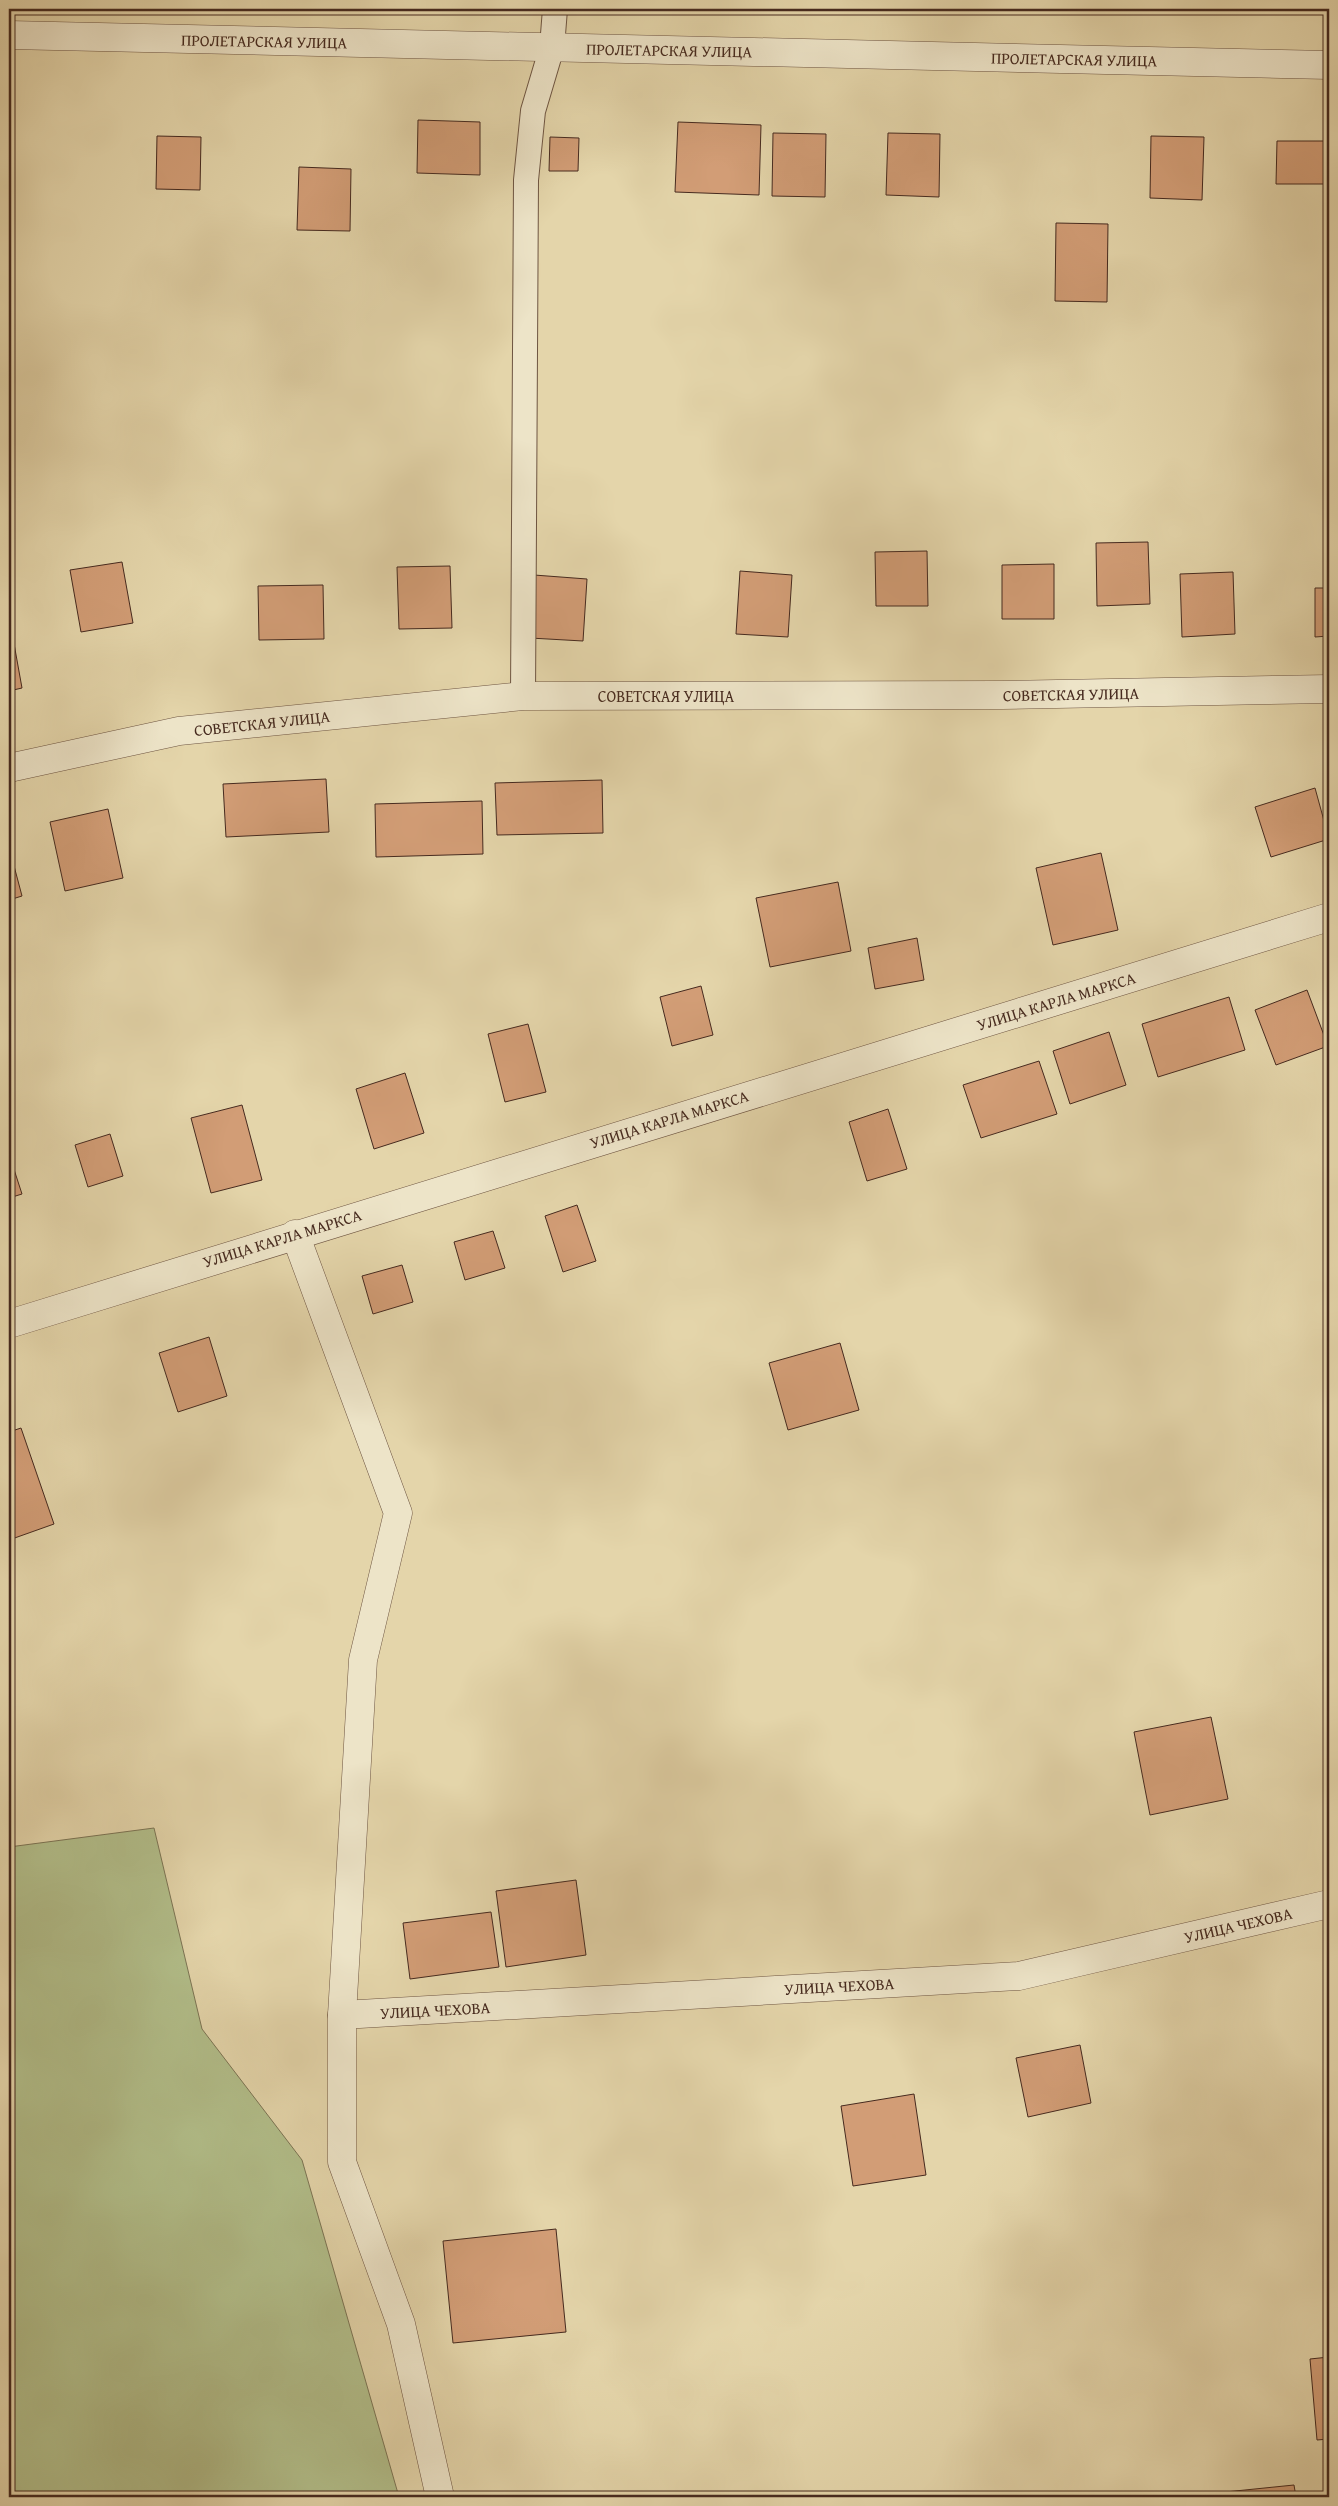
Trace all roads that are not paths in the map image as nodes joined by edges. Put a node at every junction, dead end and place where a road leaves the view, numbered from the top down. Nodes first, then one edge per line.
1 (555, 9) edge
2 (9, 35) edge
3 (552, 47) junction
4 (1329, 65) edge
5 (1329, 690) edge
6 (523, 696) junction
7 (9, 768) edge
8 (1329, 917) edge
9 (295, 1234) junction
10 (9, 1324) edge
11 (1329, 1904) edge
12 (342, 2016) junction
13 (440, 2497) edge

1 - 3 lane
2 - 3 street, ПРОЛЕТАРСКАЯ УЛИЦА
3 - 4 street, ПРОЛЕТАРСКАЯ УЛИЦА
3 - 6 lane
5 - 6 street, СОВЕТСКАЯ УЛИЦА
6 - 7 street, СОВЕТСКАЯ УЛИЦА
8 - 9 street, УЛИЦА КАРЛА МАРКСА
9 - 10 street, УЛИЦА КАРЛА МАРКСА
9 - 12 street
11 - 12 street, УЛИЦА ЧЕХОВА
12 - 13 street

